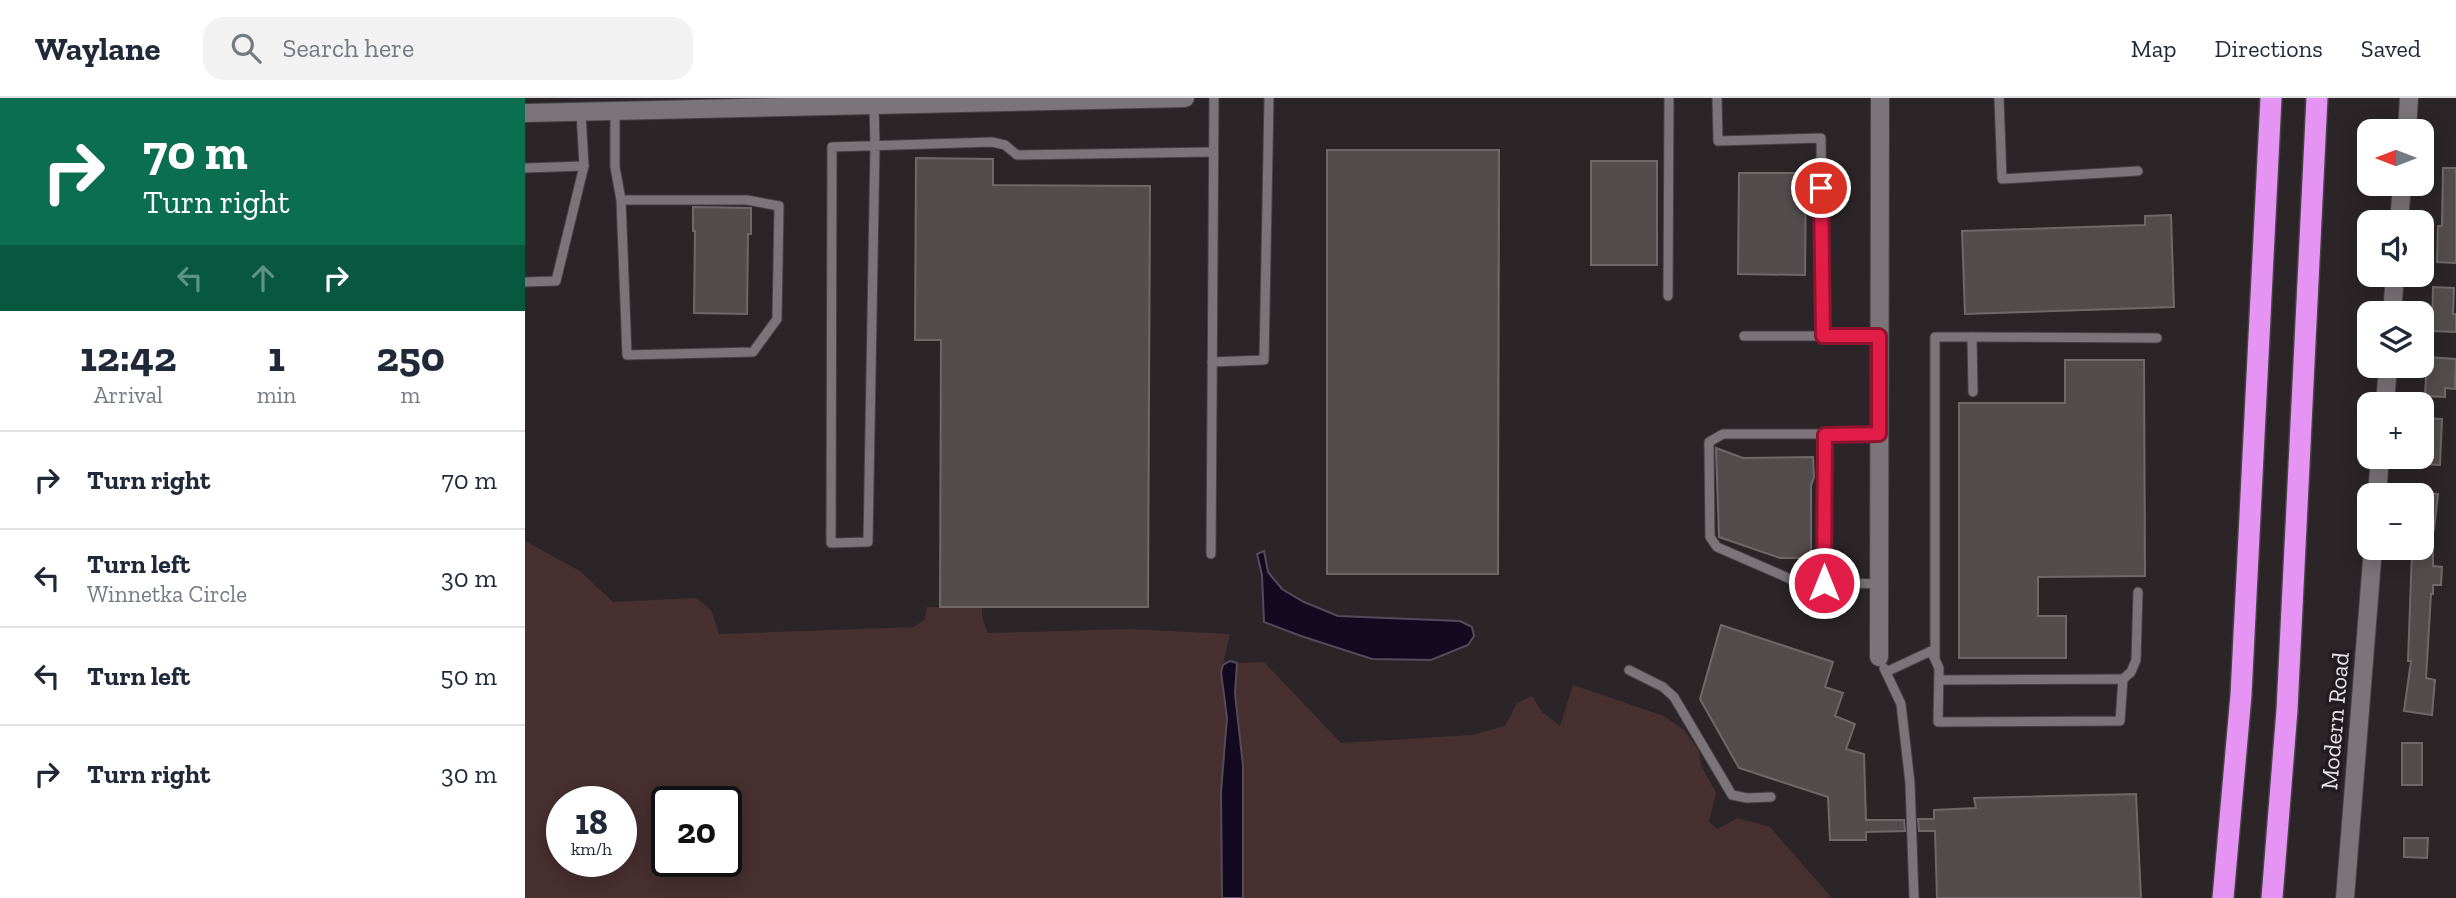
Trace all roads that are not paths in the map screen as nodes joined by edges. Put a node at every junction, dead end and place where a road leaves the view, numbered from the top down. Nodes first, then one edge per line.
1 (1185, 98) edge
2 (1214, 98) edge
3 (1269, 98) edge
4 (1669, 98) edge
5 (1717, 98) edge
6 (1879, 98) edge
7 (1999, 98) edge
8 (2271, 98) edge
9 (2317, 98) edge
10 (2409, 98) edge
11 (1014, 100) edge
12 (680, 104) edge
13 (874, 105) junction
14 (615, 111) junction
15 (581, 112) junction
16 (525, 113) edge
17 (2408, 119) edge
18 (875, 145) junction
19 (1213, 152) junction
20 (585, 166) junction
21 (525, 168) edge
22 (2138, 171) dead end
23 (621, 200) junction
24 (525, 282) edge
25 (1668, 296) dead end
26 (1744, 336) dead end
27 (1823, 336) junction
28 (1879, 336) junction
29 (1972, 337) junction
30 (2157, 338) dead end
31 (1212, 362) junction
32 (1973, 392) dead end
33 (1879, 434) junction
34 (1825, 435) junction
35 (1211, 554) dead end
36 (2372, 560) edge
37 (1824, 583) junction
38 (1879, 584) junction
39 (2138, 592) dead end
40 (1935, 660) junction
41 (1883, 664) junction
42 (1629, 670) dead end
43 (2123, 678) junction
44 (1939, 680) junction
45 (1770, 797) dead end
46 (1914, 898) edge
47 (2223, 898) edge
48 (2273, 898) edge
49 (2345, 898) edge

1 - 11 street
2 - 19 lane
3 - 31 lane
4 - 25 lane
5 - 27 lane
6 - 28 street
7 - 22 lane
8 - 47 highway
9 - 48 highway
10 - 17 street
11 - 13 street
12 - 13 street
12 - 14 street
13 - 18 lane
14 - 15 street
14 - 23 lane
15 - 16 street
15 - 20 lane
18 - 18 lane
18 - 19 lane
19 - 31 lane
20 - 21 lane
20 - 24 lane
23 - 23 lane
26 - 27 lane
27 - 28 lane
28 - 33 street
29 - 30 lane
29 - 32 lane
29 - 40 lane
31 - 35 lane
33 - 34 lane
33 - 38 street
34 - 37 lane
34 - 37 lane
36 - 49 street, Modern Road
37 - 38 lane
38 - 41 street
39 - 43 lane
40 - 41 lane
40 - 44 lane
41 - 46 lane
42 - 45 lane
43 - 44 lane
43 - 44 lane

